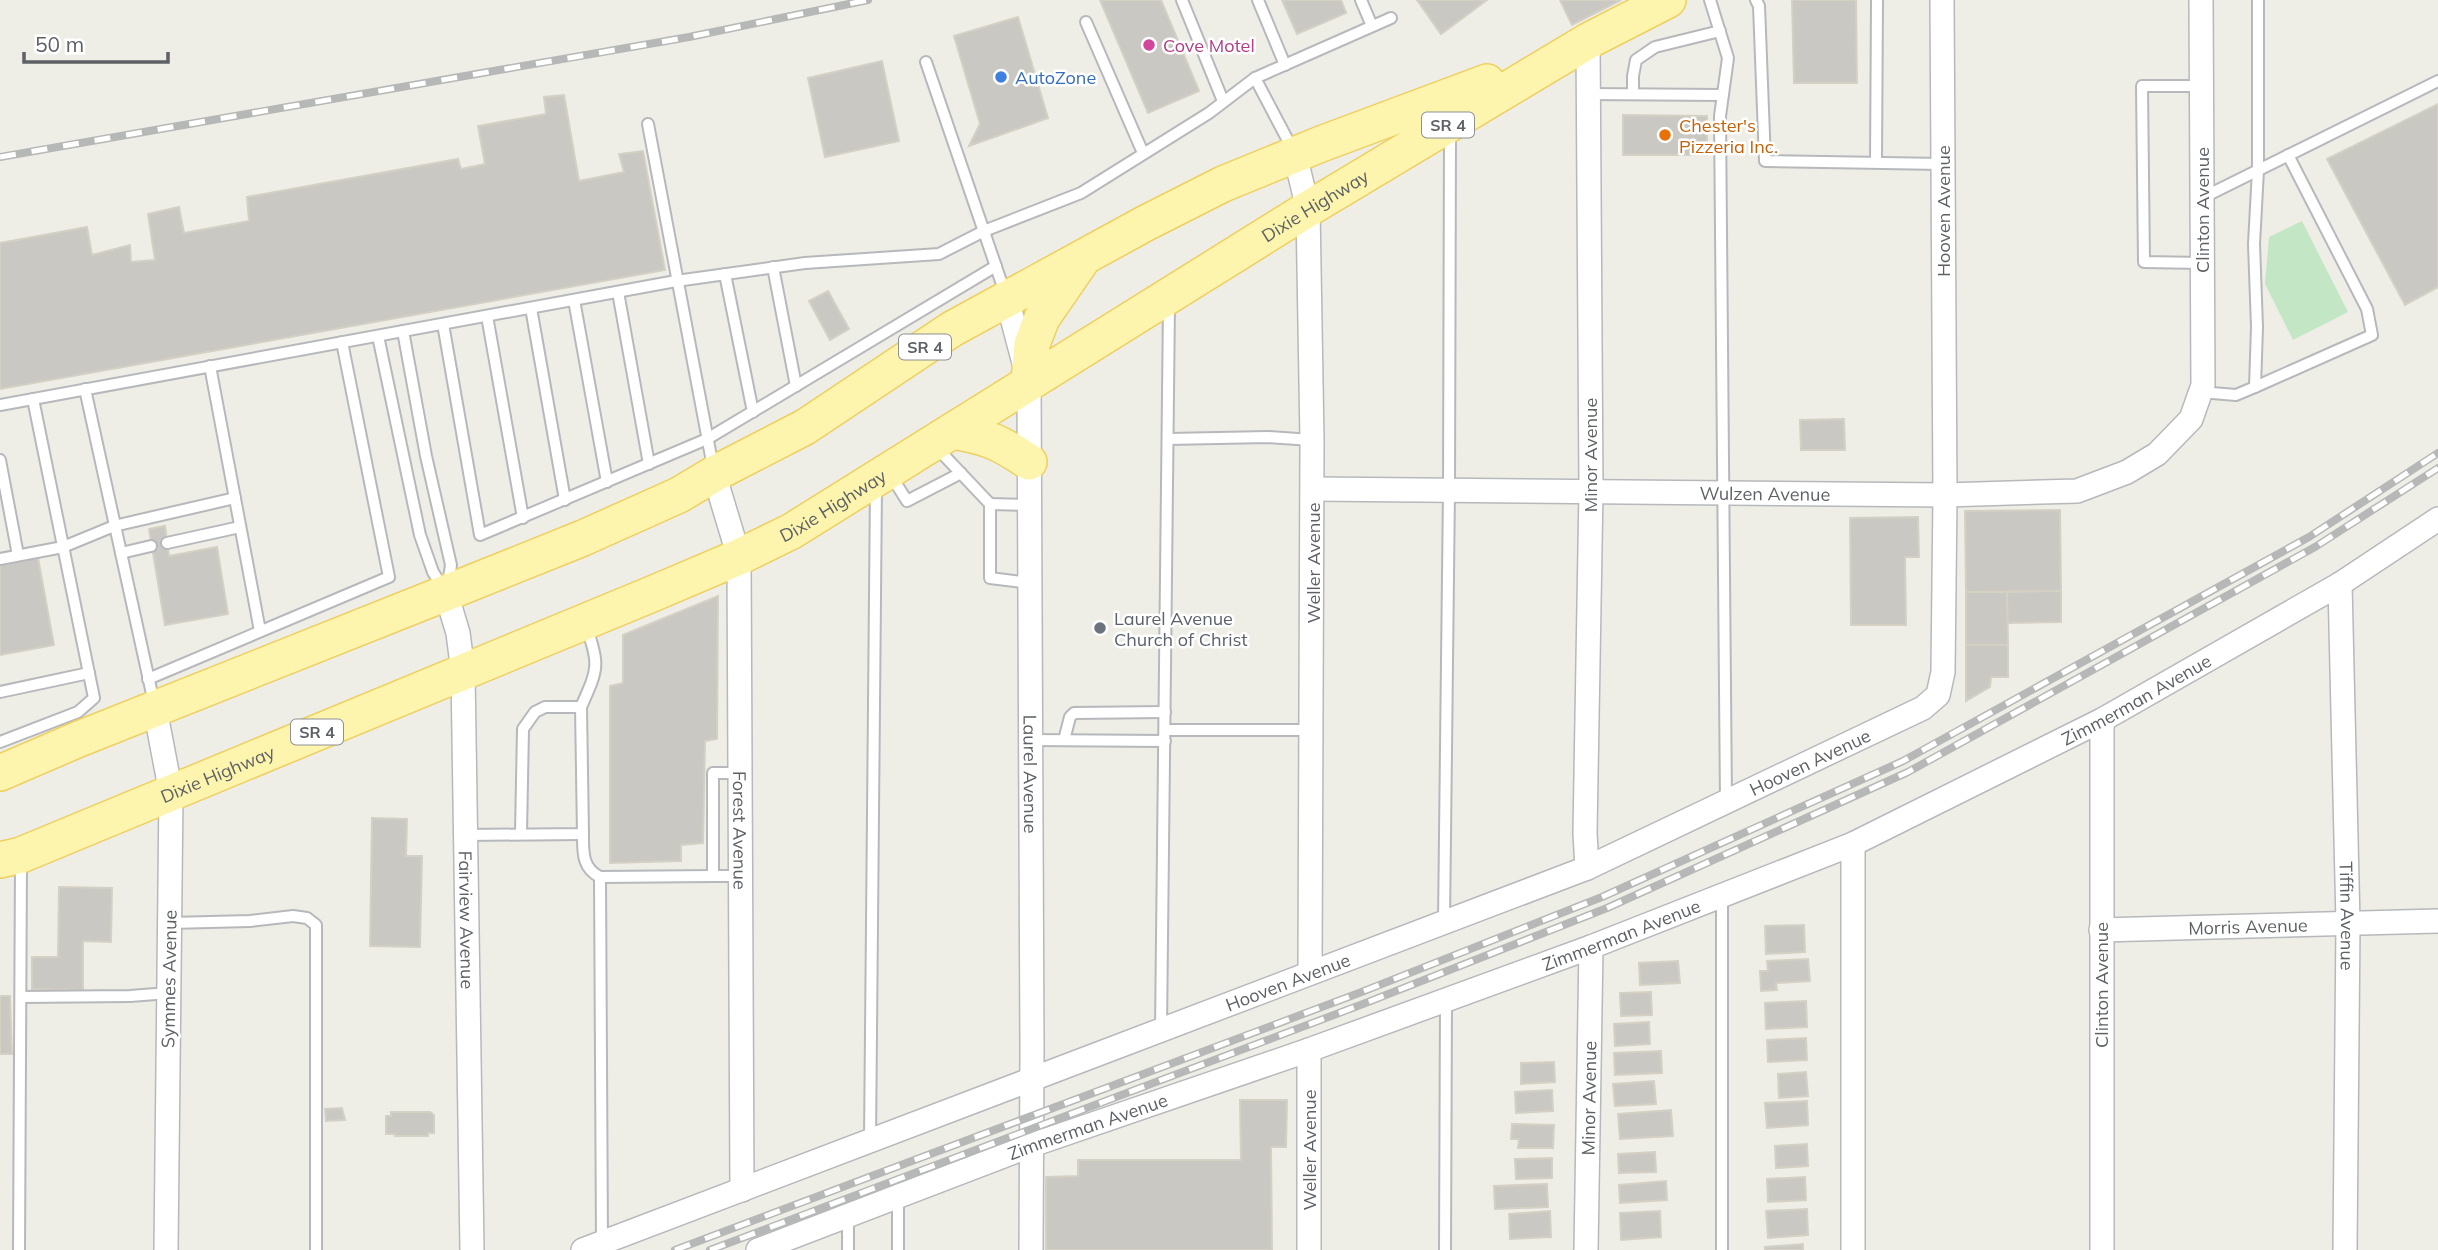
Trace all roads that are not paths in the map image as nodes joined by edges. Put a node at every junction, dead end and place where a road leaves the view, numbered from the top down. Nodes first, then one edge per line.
1 (1182, 0) edge
2 (1258, 0) edge
3 (1361, 0) edge
4 (1710, 0) edge
5 (1756, 0) edge
6 (1877, 0) edge
7 (1942, 0) edge
8 (2201, 0) edge
9 (2258, 0) edge
10 (1653, 3) edge
11 (1391, 18) dead end
12 (1086, 22) dead end
13 (1372, 26) junction
14 (1720, 31) junction
15 (1588, 41) junction
16 (926, 61) dead end
17 (1284, 65) junction
18 (1255, 78) junction
19 (2438, 81) edge
20 (2202, 86) junction
21 (1633, 93) junction
22 (1588, 94) junction
23 (1723, 95) junction
24 (1223, 101) junction
25 (648, 124) dead end
26 (1450, 124) junction
27 (1143, 153) junction
28 (1295, 155) junction
29 (2288, 155) junction
30 (1876, 162) junction
31 (1943, 164) junction
32 (2258, 170) junction
33 (2202, 198) junction
34 (1308, 209) junction
35 (984, 231) junction
36 (1085, 256) junction
37 (2202, 263) junction
38 (996, 266) junction
39 (773, 267) junction
40 (724, 274) junction
41 (676, 281) junction
42 (618, 292) junction
43 (1170, 294) junction
44 (1007, 299) junction
45 (575, 300) junction
46 (531, 307) junction
47 (487, 316) junction
48 (443, 324) junction
49 (403, 331) junction
50 (378, 336) junction
51 (342, 342) junction
52 (210, 366) junction
53 (1028, 382) junction
54 (796, 386) junction
55 (2255, 387) junction
56 (85, 388) junction
57 (2200, 392) junction
58 (33, 399) junction
59 (0, 405) edge
60 (752, 412) junction
61 (2191, 419) joint
62 (943, 437) junction
63 (707, 439) junction
64 (1168, 439) junction
65 (1312, 440) junction
66 (426, 456) junction
67 (0, 460) edge
68 (404, 461) junction
69 (1029, 462) junction
70 (649, 464) junction
71 (961, 473) junction
72 (714, 474) junction
73 (882, 476) junction
74 (607, 482) junction
75 (1313, 489) junction
76 (1449, 489) junction
77 (1591, 490) junction
78 (1724, 492) junction
79 (1945, 495) junction
80 (235, 498) junction
81 (565, 500) junction
82 (990, 504) junction
83 (1029, 505) junction
84 (523, 518) junction
85 (2438, 519) edge
86 (114, 526) junction
87 (240, 527) junction
88 (167, 543) dead end
89 (151, 546) dead end
90 (63, 547) junction
91 (121, 553) junction
92 (18, 555) junction
93 (739, 557) junction
94 (0, 559) edge
95 (1030, 583) junction
96 (2340, 584) junction
97 (446, 593) junction
98 (584, 622) junction
99 (260, 631) junction
100 (463, 672) junction
101 (89, 673) junction
102 (0, 692) edge
103 (152, 694) junction
104 (581, 707) junction
105 (1165, 712) junction
106 (2102, 720) junction
107 (1312, 730) junction
108 (1165, 735) junction
109 (1031, 740) junction
110 (1064, 740) junction
111 (0, 742) edge
112 (0, 773) edge
113 (739, 773) junction
114 (171, 793) junction
115 (1726, 802) junction
116 (521, 833) junction
117 (583, 834) junction
118 (466, 835) junction
119 (1853, 844) junction
120 (11, 857) edge
121 (1587, 868) junction
122 (713, 876) junction
123 (740, 876) junction
124 (600, 877) junction
125 (1722, 895) junction
126 (2438, 921) edge
127 (1444, 922) junction
128 (170, 923) junction
129 (2348, 923) junction
130 (2101, 930) junction
131 (1591, 947) junction
132 (1310, 972) junction
133 (169, 993) junction
134 (21, 997) junction
135 (1446, 1000) junction
136 (1161, 1029) junction
137 (1310, 1050) junction
138 (1032, 1079) junction
139 (870, 1141) junction
140 (1032, 1145) junction
141 (742, 1190) junction
142 (898, 1196) junction
143 (848, 1216) junction
144 (593, 1246) edge
145 (19, 1250) edge
146 (166, 1250) edge
147 (316, 1250) edge
148 (472, 1250) edge
149 (758, 1250) edge
150 (848, 1250) edge
151 (898, 1250) edge
152 (1031, 1250) edge
153 (1309, 1250) edge
154 (1445, 1250) edge
155 (1586, 1250) edge
156 (1722, 1250) edge
157 (1853, 1250) edge
158 (2102, 1250) edge
159 (2345, 1250) edge

1 - 24 lane
2 - 17 lane
3 - 13 lane
4 - 14 lane
5 - 30 lane
6 - 30 lane
7 - 31 street, Hooven Avenue
8 - 20 street, Clinton Avenue
9 - 32 lane
10 - 15 main road, Dixie Highway / SR 4
11 - 13 lane
12 - 27 lane
13 - 17 lane
14 - 21 lane
14 - 23 lane
15 - 22 street, Minor Avenue
15 - 26 main road, Dixie Highway / SR 4
15 - 28 main road, Dixie Highway / SR 4
16 - 35 lane
17 - 18 lane
18 - 24 lane
18 - 28 lane
19 - 29 lane
20 - 33 street, Clinton Avenue
20 - 37 lane
21 - 22 lane
21 - 23 lane
22 - 77 street, Minor Avenue
23 - 78 lane
24 - 27 lane
25 - 41 lane
26 - 34 main road, Dixie Highway / SR 4
26 - 76 lane
27 - 35 lane
28 - 34 street, Weller Avenue
28 - 36 main road, Dixie Highway / SR 4
29 - 32 lane
29 - 55 lane
30 - 31 lane
31 - 79 street, Hooven Avenue
32 - 33 lane
32 - 55 lane
33 - 37 street, Clinton Avenue
34 - 43 main road, Dixie Highway / SR 4
34 - 65 street, Weller Avenue
35 - 38 lane
35 - 39 lane
36 - 44 main road, Dixie Highway / SR 4
36 - 53 main road
37 - 57 street, Clinton Avenue
38 - 44 lane
38 - 54 lane
39 - 40 lane
39 - 54 lane
40 - 41 lane
40 - 60 lane
41 - 42 lane
41 - 63 lane
42 - 45 lane
42 - 70 lane
43 - 53 main road, Dixie Highway / SR 4
43 - 64 lane
44 - 53 street, Laurel Avenue
44 - 72 main road, Dixie Highway / SR 4
45 - 46 lane
45 - 74 lane
46 - 47 lane
46 - 81 lane
47 - 48 lane
47 - 84 lane
48 - 49 lane
48 - 84 lane
49 - 50 lane
49 - 66 lane
50 - 51 lane
50 - 68 lane
51 - 52 lane
51 - 99 lane
52 - 56 lane
52 - 80 lane
53 - 62 main road, Dixie Highway / SR 4
53 - 69 street, Laurel Avenue
54 - 60 lane
55 - 57 lane
56 - 58 lane
56 - 86 lane
57 - 61 street, Clinton Avenue
58 - 59 lane
58 - 90 lane
60 - 63 lane
61 - 79 street, Wulzen Avenue
62 - 69 main road
62 - 71 lane
62 - 73 main road, Dixie Highway / SR 4
63 - 70 lane
63 - 72 lane
64 - 65 lane
64 - 105 lane
65 - 75 street, Weller Avenue
66 - 68 lane
66 - 97 lane
67 - 92 lane
68 - 97 lane
69 - 83 street, Laurel Avenue
70 - 74 lane
71 - 73 lane
71 - 82 lane
72 - 93 street, Forest Avenue
72 - 97 main road, Dixie Highway / SR 4
73 - 93 main road, Dixie Highway / SR 4
73 - 139 lane
74 - 81 lane
75 - 76 street, Wulzen Avenue
75 - 107 street, Weller Avenue
76 - 77 street, Wulzen Avenue
76 - 127 lane
77 - 78 street, Wulzen Avenue
77 - 121 street, Minor Avenue
78 - 79 street, Wulzen Avenue
78 - 115 lane
79 - 115 street, Hooven Avenue
80 - 86 lane
80 - 87 lane
81 - 84 lane
82 - 83 lane
82 - 95 lane
83 - 95 street, Laurel Avenue
85 - 96 street, Zimmerman Avenue
86 - 90 lane
86 - 91 lane
87 - 88 lane
87 - 99 lane
89 - 91 lane
90 - 92 lane
90 - 101 lane
91 - 103 lane
92 - 94 lane
93 - 98 main road, Dixie Highway / SR 4
93 - 113 street, Forest Avenue
95 - 109 street, Laurel Avenue
96 - 106 street, Zimmerman Avenue
96 - 129 street, Tiffin Avenue
97 - 100 street, Fairview Avenue
97 - 103 main road, Dixie Highway / SR 4
98 - 100 main road, Dixie Highway / SR 4
98 - 104 lane
99 - 103 lane
100 - 114 main road, Dixie Highway / SR 4
100 - 118 street, Fairview Avenue
101 - 102 lane
101 - 111 lane
103 - 112 main road, Dixie Highway / SR 4
103 - 114 street, Symmes Avenue
104 - 116 lane
104 - 117 lane
105 - 108 lane
105 - 110 lane
106 - 119 street, Zimmerman Avenue
106 - 130 street, Clinton Avenue
107 - 108 lane
107 - 132 street, Weller Avenue
108 - 110 lane
108 - 136 lane
109 - 110 lane
109 - 138 street, Laurel Avenue
113 - 122 lane
113 - 123 street, Forest Avenue
114 - 120 main road, Dixie Highway / SR 4
114 - 128 street, Symmes Avenue
115 - 121 street, Hooven Avenue
116 - 117 lane
116 - 118 lane
117 - 124 lane
118 - 148 street, Fairview Avenue
119 - 125 street, Zimmerman Avenue
119 - 157 street
120 - 134 lane
121 - 127 street, Hooven Avenue
122 - 123 lane
122 - 124 lane
123 - 141 street, Forest Avenue
124 - 144 lane
125 - 131 street, Zimmerman Avenue
125 - 156 lane
126 - 129 street, Morris Avenue
127 - 132 street, Hooven Avenue
128 - 133 street, Symmes Avenue
128 - 147 lane
129 - 130 street, Morris Avenue
129 - 159 street, Tiffin Avenue
130 - 158 street, Clinton Avenue
131 - 135 street, Zimmerman Avenue
131 - 155 street, Minor Avenue
132 - 136 street, Hooven Avenue
133 - 134 lane
133 - 146 street, Symmes Avenue
134 - 145 lane
135 - 137 street, Zimmerman Avenue
135 - 154 lane
136 - 138 street, Hooven Avenue
137 - 140 street, Zimmerman Avenue
137 - 153 street, Weller Avenue
138 - 139 street
138 - 140 street, Laurel Avenue
139 - 141 street
140 - 142 street, Zimmerman Avenue
140 - 152 street, Laurel Avenue
141 - 144 street
142 - 143 street, Zimmerman Avenue
142 - 151 lane
143 - 149 street, Zimmerman Avenue
143 - 150 lane

